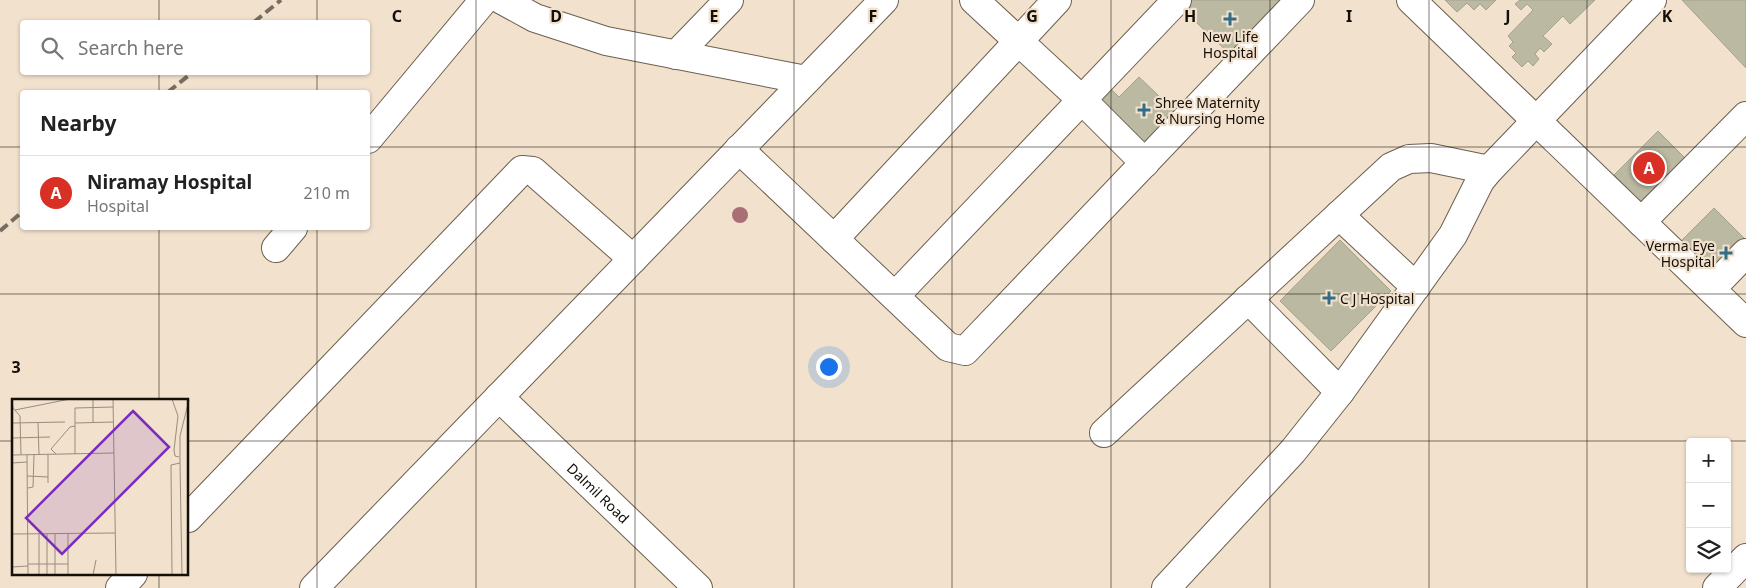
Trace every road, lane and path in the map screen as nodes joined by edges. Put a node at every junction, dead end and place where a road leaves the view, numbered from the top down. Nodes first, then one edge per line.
1 (484, 0) edge
2 (502, 0) edge
3 (729, 0) edge
4 (884, 0) edge
5 (974, 0) edge
6 (1057, 0) edge
7 (1177, 0) edge
8 (1300, 0) edge
9 (1411, 0) edge
10 (1652, 0) edge
11 (1018, 42) junction
12 (676, 54) junction
13 (806, 80) junction
14 (1082, 100) junction
15 (1746, 116) edge
16 (1535, 120) junction
17 (370, 137) edge
18 (739, 150) junction
19 (1145, 164) junction
20 (1488, 170) junction
21 (1339, 214) junction
22 (1641, 222) junction
23 (834, 239) junction
24 (1746, 252) edge
25 (633, 259) junction
26 (1416, 287) junction
27 (1711, 289) junction
28 (894, 296) junction
29 (1248, 299) junction
30 (1746, 323) edge
31 (1340, 392) junction
32 (499, 397) junction
33 (1104, 433) dead end
34 (189, 517) edge
35 (1746, 558) edge
36 (131, 576) edge
37 (120, 588) edge
38 (314, 588) edge
39 (698, 588) edge
40 (1166, 588) edge
41 (1717, 588) edge

1 - 17 street
2 - 12 street
3 - 12 street
4 - 13 street
5 - 11 street
6 - 11 street
7 - 14 street
8 - 19 street
9 - 16 street
10 - 16 street
11 - 14 street
11 - 23 street
12 - 13 street
13 - 18 street
14 - 19 street
14 - 28 street
15 - 22 street
16 - 20 street
16 - 22 street
18 - 23 street
18 - 25 street
19 - 28 street
20 - 21 street
20 - 26 street
21 - 26 street
21 - 29 street
22 - 27 street
23 - 28 street
24 - 27 street
25 - 32 street
25 - 34 street
26 - 31 street
27 - 30 street
29 - 31 street
29 - 33 street
31 - 40 street
32 - 38 street
32 - 39 street, Dalmil Road
35 - 41 street
36 - 37 street

